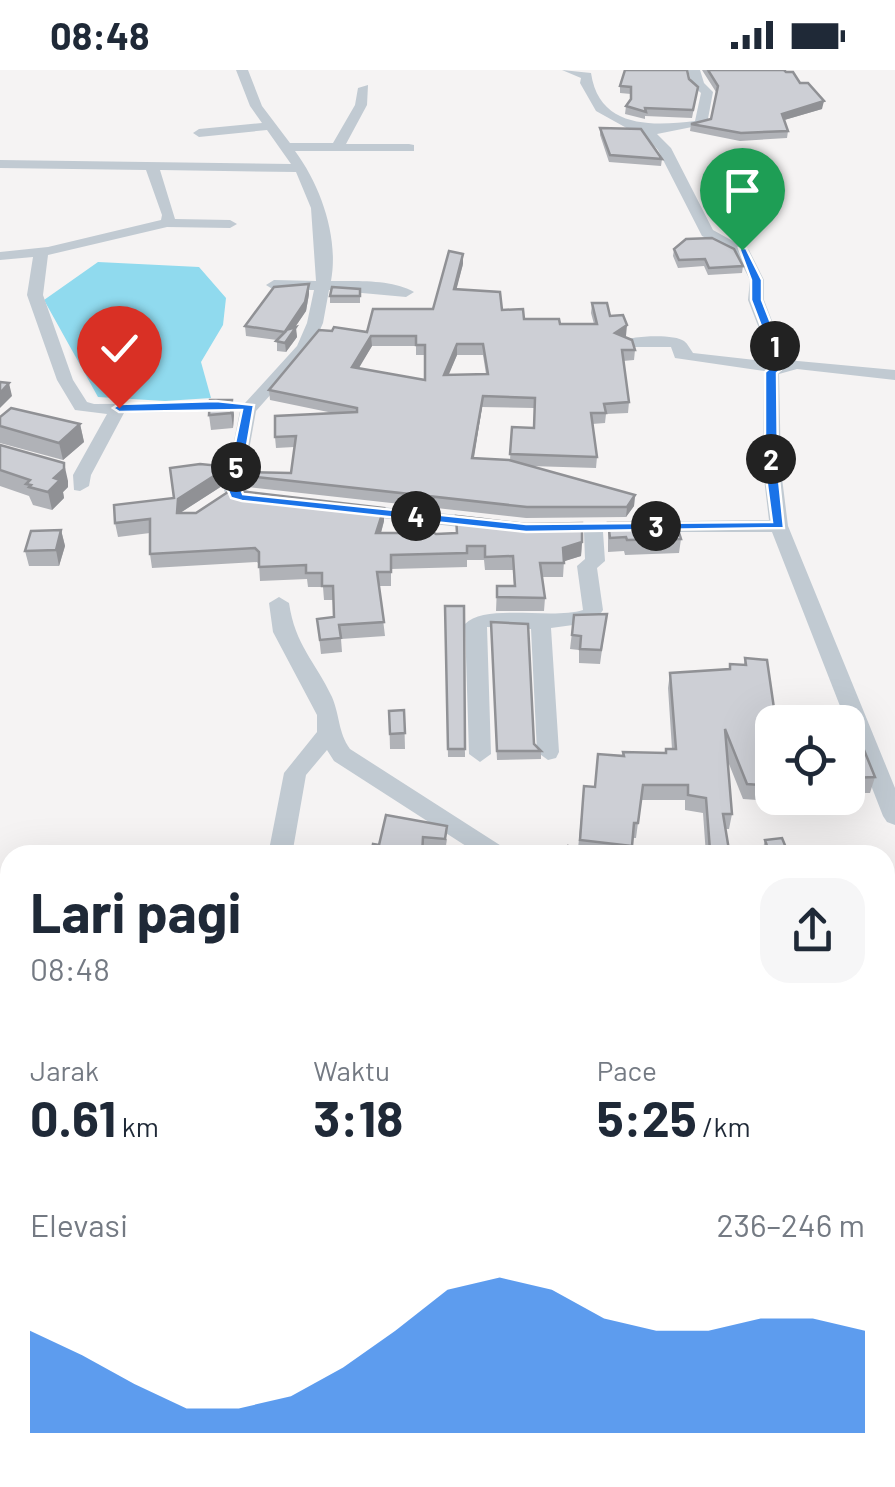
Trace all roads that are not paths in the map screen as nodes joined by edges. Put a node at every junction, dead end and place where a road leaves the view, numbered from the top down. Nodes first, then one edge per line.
1 (242, 70) edge
2 (568, 70) edge
3 (694, 70) edge
4 (364, 88) dead end
5 (270, 126) junction
6 (647, 129) junction
7 (199, 133) dead end
8 (284, 147) junction
9 (338, 147) junction
10 (409, 148) dead end
11 (0, 164) edge
12 (151, 165) junction
13 (301, 168) junction
14 (166, 223) junction
15 (230, 224) dead end
16 (42, 252) junction
17 (0, 256) edge
18 (322, 284) junction
19 (274, 285) edge
20 (406, 292) dead end
21 (626, 342) edge
22 (650, 354) dead end
23 (680, 356) junction
24 (778, 366) junction
25 (895, 375) edge
26 (119, 408) junction
27 (250, 408) junction
28 (62, 471) edge
29 (233, 491) junction
30 (271, 501) edge
31 (212, 505) edge
32 (330, 507) edge
33 (506, 526) edge
34 (593, 526) junction
35 (779, 526) junction
36 (526, 528) edge
37 (279, 603) dead end
38 (540, 623) junction
39 (328, 734) junction
40 (548, 752) dead end
41 (480, 754) dead end
42 (895, 816) edge
43 (282, 845) edge
44 (482, 845) edge

1 - 5 street
2 - 6 street
3 - 6 street
4 - 9 street
5 - 7 street
5 - 8 street
6 - 24 street
8 - 9 street
8 - 13 street
9 - 10 street
11 - 12 street
12 - 13 street
12 - 14 street
13 - 18 street
14 - 15 street
14 - 16 street
16 - 17 street
16 - 26 street
18 - 19 street
18 - 20 street
18 - 27 street
21 - 23 street
22 - 23 street
23 - 24 street
24 - 25 street
24 - 35 street
26 - 27 street
26 - 28 street
27 - 29 street
29 - 30 street
29 - 31 street
32 - 33 street
34 - 35 street
34 - 36 street
34 - 38 street
35 - 42 street
37 - 39 street
38 - 40 street
38 - 41 street
39 - 43 street
39 - 44 street

